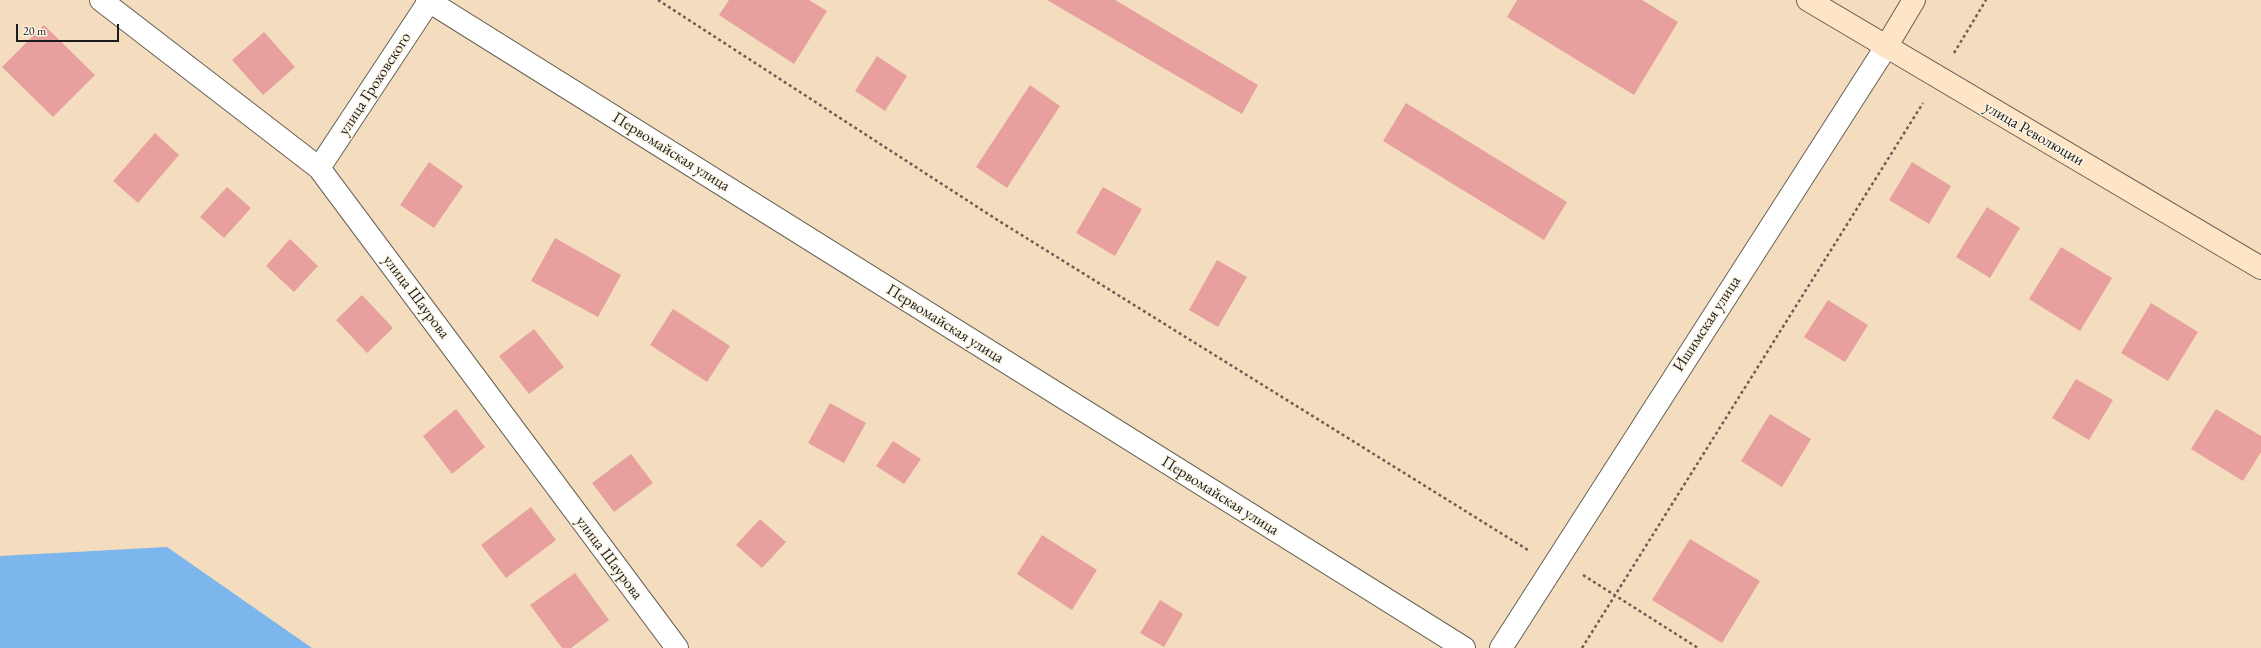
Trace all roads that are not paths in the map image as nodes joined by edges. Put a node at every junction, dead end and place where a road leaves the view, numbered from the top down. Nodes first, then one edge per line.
1 (101, 0) edge
2 (428, 0) edge
3 (1808, 0) edge
4 (1914, 0) edge
5 (1886, 47) junction
6 (319, 168) junction
7 (2261, 268) edge
8 (677, 648) edge
9 (1464, 648) edge
10 (1500, 648) edge

1 - 6 street, улица Шаурова
2 - 6 street, улица Гроховского
2 - 9 street, Первомайская улица
3 - 5 main road, улица Революции
4 - 5 main road, Ишимская улица
5 - 7 main road, улица Революции
5 - 10 street, Ишимская улица
6 - 8 street, улица Шаурова

